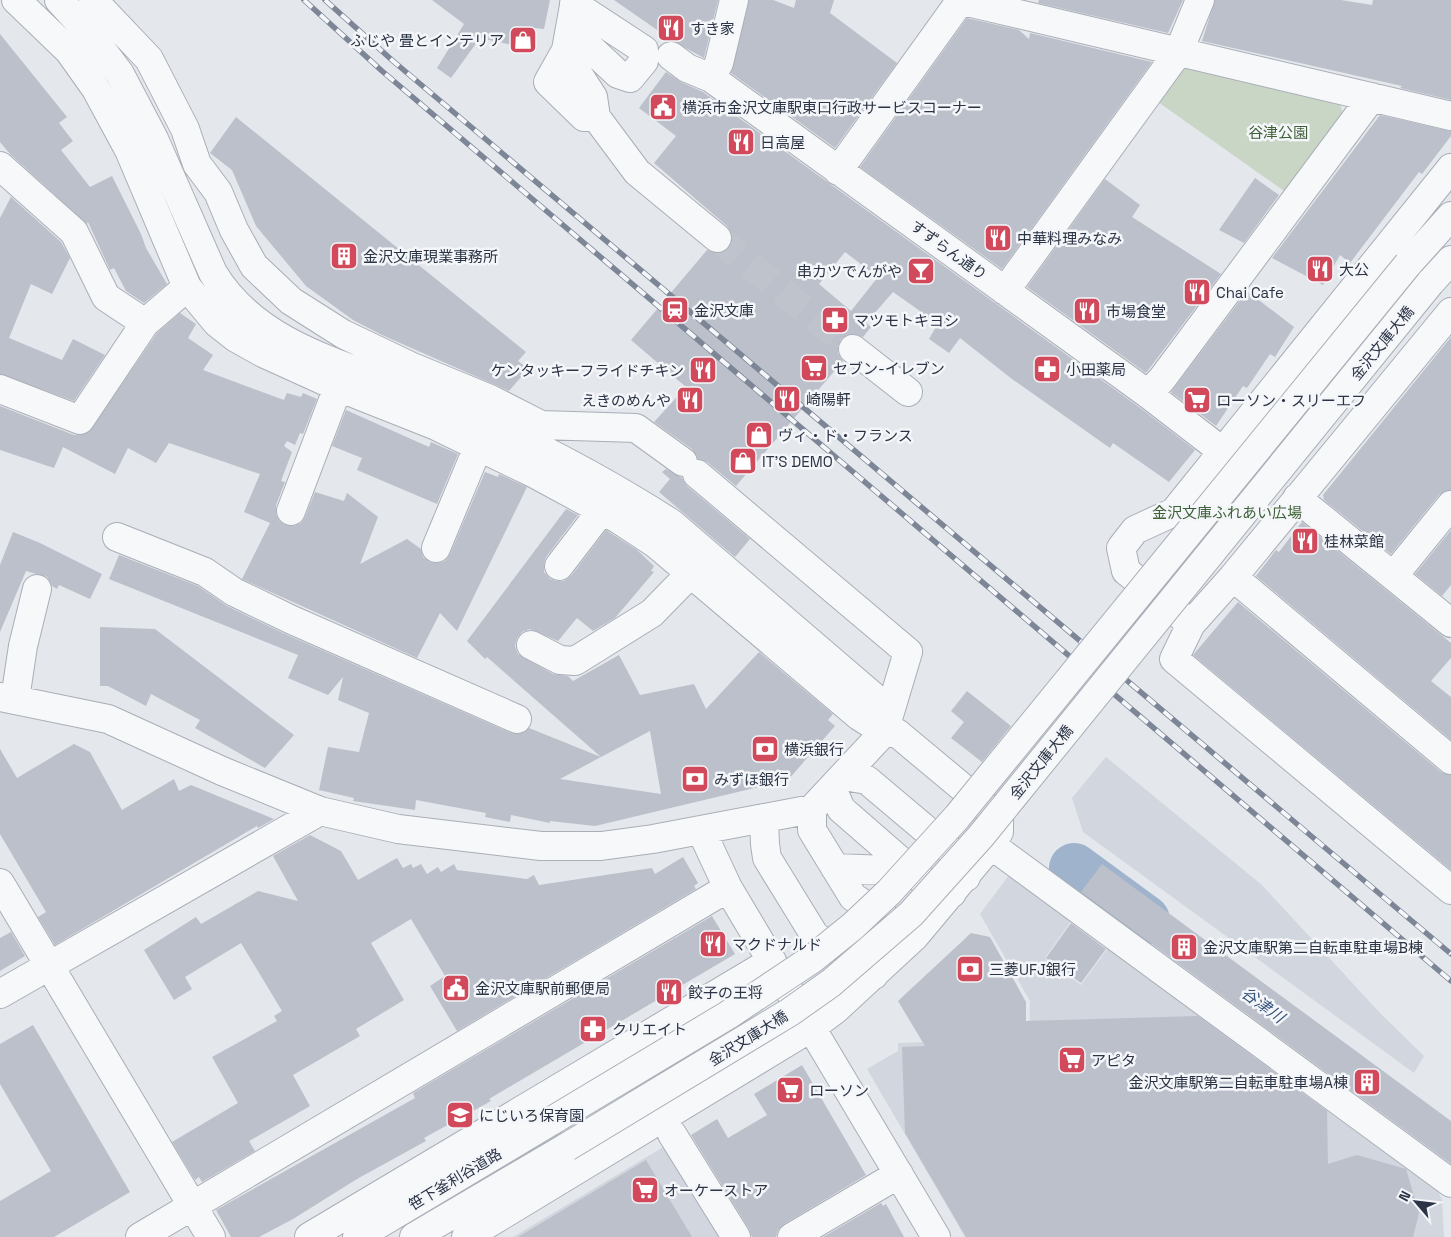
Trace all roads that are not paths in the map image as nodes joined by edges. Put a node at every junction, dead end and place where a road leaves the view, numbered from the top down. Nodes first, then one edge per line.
1 (16, 0) edge
2 (59, 0) edge
3 (93, 0) edge
4 (734, 0) edge
5 (960, 0) edge
6 (1200, 0) edge
7 (571, 21) edge
8 (1179, 51) junction
9 (671, 56) dead end
10 (712, 78) junction
11 (1372, 97) junction
12 (1451, 116) edge
13 (0, 166) edge
14 (1451, 168) edge
15 (838, 171) junction
16 (1451, 216) edge
17 (718, 238) tunnel mouth
18 (1451, 260) edge
19 (187, 287) junction
20 (1005, 290) junction
21 (1451, 312) edge
22 (146, 323) junction
23 (853, 349) tunnel mouth
24 (338, 387) junction
25 (0, 389) edge
26 (908, 392) dead end
27 (1148, 394) junction
28 (478, 447) junction
29 (1222, 452) junction
30 (1297, 498) junction
31 (1451, 505) edge
32 (602, 510) junction
33 (291, 511) dead end
34 (117, 537) dead end
35 (436, 548) dead end
36 (559, 566) dead end
37 (691, 573) junction
38 (1394, 575) junction
39 (1233, 577) junction
40 (37, 589) dead end
41 (1451, 623) edge
42 (1191, 624) junction
43 (531, 646) dead end
44 (8, 698) edge
45 (517, 719) dead end
46 (884, 732) junction
47 (1451, 760) edge
48 (838, 782) junction
49 (812, 809) junction
50 (320, 811) junction
51 (764, 818) junction
52 (701, 830) junction
53 (990, 845) junction
54 (835, 868) junction
55 (913, 871) junction
56 (0, 883) edge
57 (959, 885) junction
58 (728, 888) junction
59 (1451, 890) edge
60 (914, 937) junction
61 (772, 961) junction
62 (50, 966) junction
63 (874, 975) junction
64 (0, 994) edge
65 (812, 1027) junction
66 (553, 1120) joint
67 (672, 1134) dead end
68 (567, 1147) joint
69 (899, 1174) junction
70 (1451, 1184) edge
71 (192, 1205) junction
72 (140, 1237) edge
73 (211, 1237) edge
74 (310, 1237) edge
75 (357, 1237) edge
76 (414, 1237) edge
77 (466, 1237) edge
78 (736, 1237) edge
79 (792, 1237) edge
80 (936, 1237) edge

1 - 19 street
2 - 46 street
3 - 46 street
4 - 10 street
5 - 8 street
5 - 15 street
6 - 8 street
7 - 17 street
8 - 11 street
8 - 20 street
9 - 10 street, すずらん通り
10 - 15 street, すずらん通り
11 - 12 street
11 - 27 street
13 - 22 street
14 - 29 street
15 - 20 street, すずらん通り
16 - 66 street, 金沢文庫大橋, bridge
18 - 68 street, 金沢文庫大橋, bridge
19 - 22 street
19 - 24 street
20 - 27 street, すずらん通り
21 - 30 street
22 - 25 street
23 - 26 street
24 - 28 street
24 - 33 street
27 - 29 street, すずらん通り
28 - 32 street
28 - 35 street
29 - 42 street
30 - 38 street
30 - 39 street
31 - 38 street
32 - 36 street
32 - 37 street
34 - 45 street
37 - 43 street
37 - 46 street
38 - 41 street
39 - 42 street
39 - 47 street
40 - 44 street
42 - 59 street
44 - 50 street
46 - 48 street
46 - 53 street
48 - 49 street
48 - 55 street
48 - 57 street
49 - 51 street
49 - 54 street
50 - 52 street
50 - 62 street
51 - 52 street
51 - 63 street
52 - 58 street
53 - 57 street
53 - 70 street
54 - 55 street
54 - 60 street
55 - 57 street
56 - 62 street
57 - 60 street
58 - 61 street
58 - 71 street
60 - 63 street
61 - 65 street
61 - 74 street
62 - 64 street
62 - 71 street
63 - 65 street
65 - 69 street
65 - 77 street
66 - 75 street, 笹下釜利谷道路
67 - 78 street
68 - 76 street, 笹下釜利谷道路
69 - 79 street
69 - 80 street
71 - 72 street
71 - 73 street

